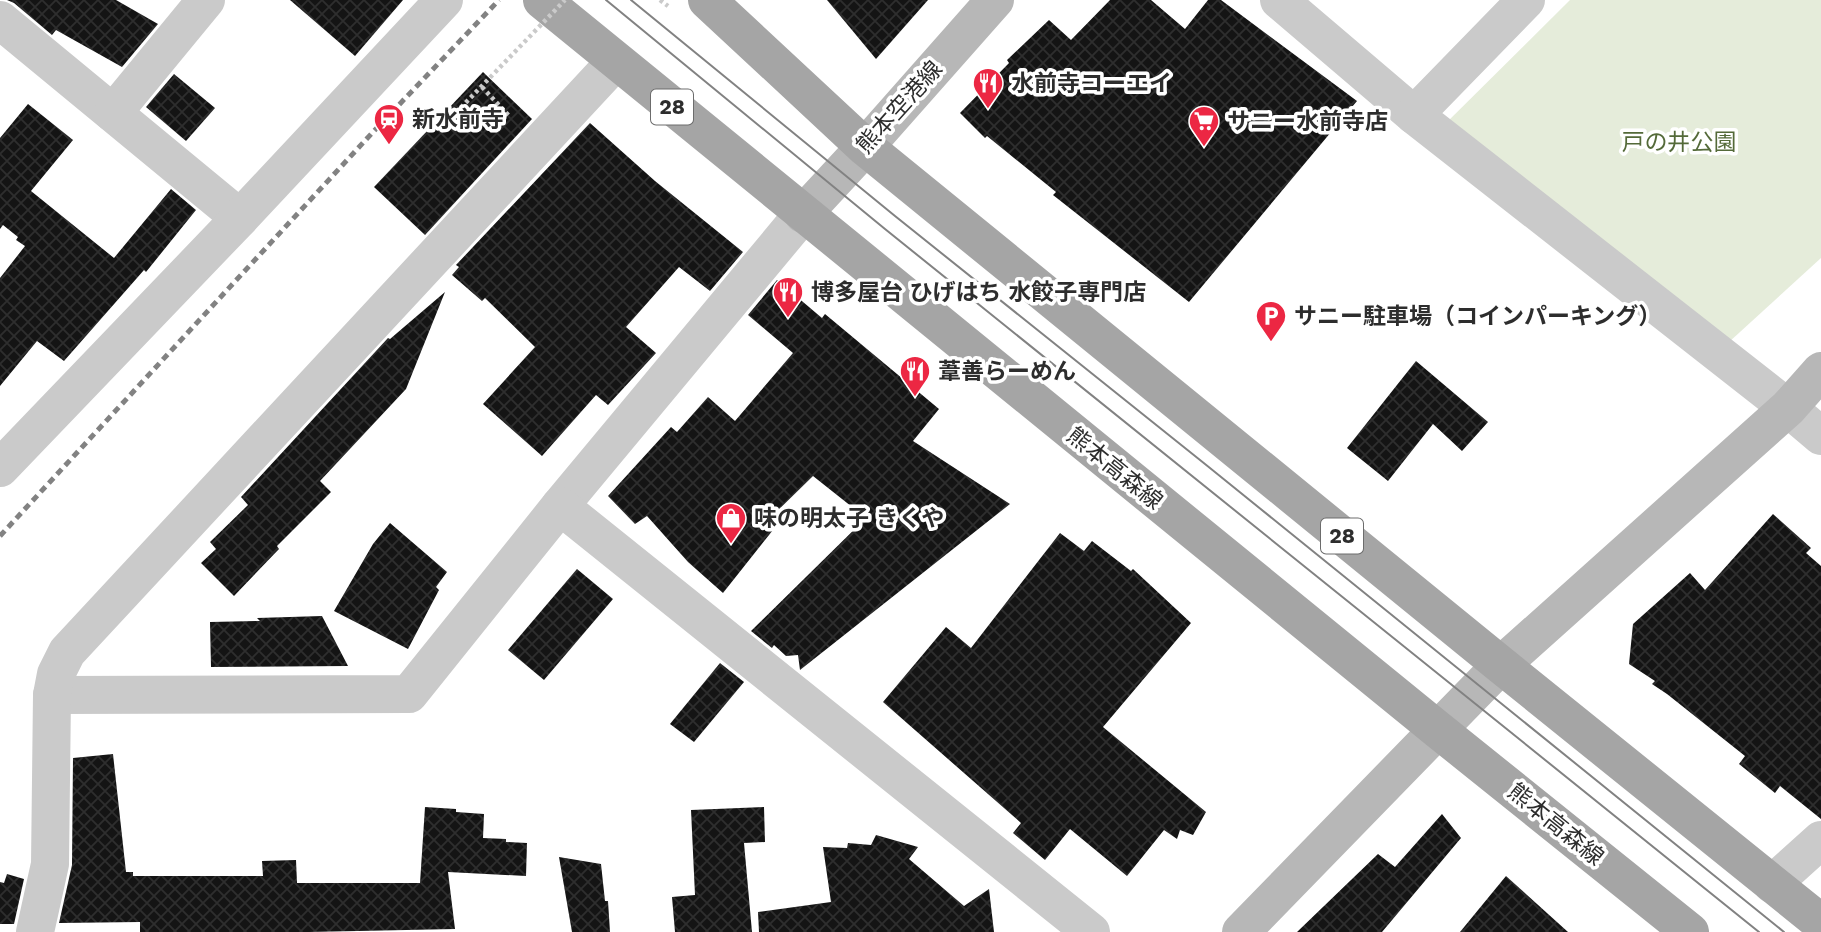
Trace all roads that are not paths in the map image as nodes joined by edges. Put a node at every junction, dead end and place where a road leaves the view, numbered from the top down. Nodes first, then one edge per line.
1 (206, 0) edge
2 (444, 0) edge
3 (542, 0) edge
4 (707, 0) edge
5 (995, 0) edge
6 (1279, 0) edge
7 (1526, 0) edge
8 (0, 20) edge
9 (616, 61) junction
10 (113, 113) junction
11 (1414, 115) junction
12 (865, 147) junction
13 (803, 214) junction
14 (240, 218) junction
15 (1821, 371) edge
16 (1788, 408) junction
17 (1821, 436) edge
18 (0, 468) edge
19 (560, 506) junction
20 (1501, 665) junction
21 (52, 695) junction
22 (1437, 729) junction
23 (1821, 840) edge
24 (1772, 884) junction
25 (1821, 923) edge
26 (1679, 929) edge
27 (35, 932) edge
28 (1091, 932) edge
29 (1241, 932) edge

1 - 10 street
2 - 14 street
3 - 9 main road, 熊本高森線 / 28
4 - 12 main road, 28
5 - 12 street, 熊本空港線
6 - 11 street
7 - 11 street
8 - 10 street
9 - 13 main road, 熊本高森線 / 28
9 - 21 street
10 - 14 street
11 - 16 street
12 - 13 street, 熊本空港線
12 - 20 main road, 28
13 - 19 street
13 - 22 main road, 熊本高森線 / 28
14 - 18 street
15 - 16 street
16 - 17 street
16 - 20 street
19 - 21 street
19 - 28 street
20 - 22 street
20 - 24 main road, 28
21 - 27 street
22 - 26 main road, 熊本高森線 / 28
22 - 29 street
23 - 24 street
24 - 25 main road, 28

